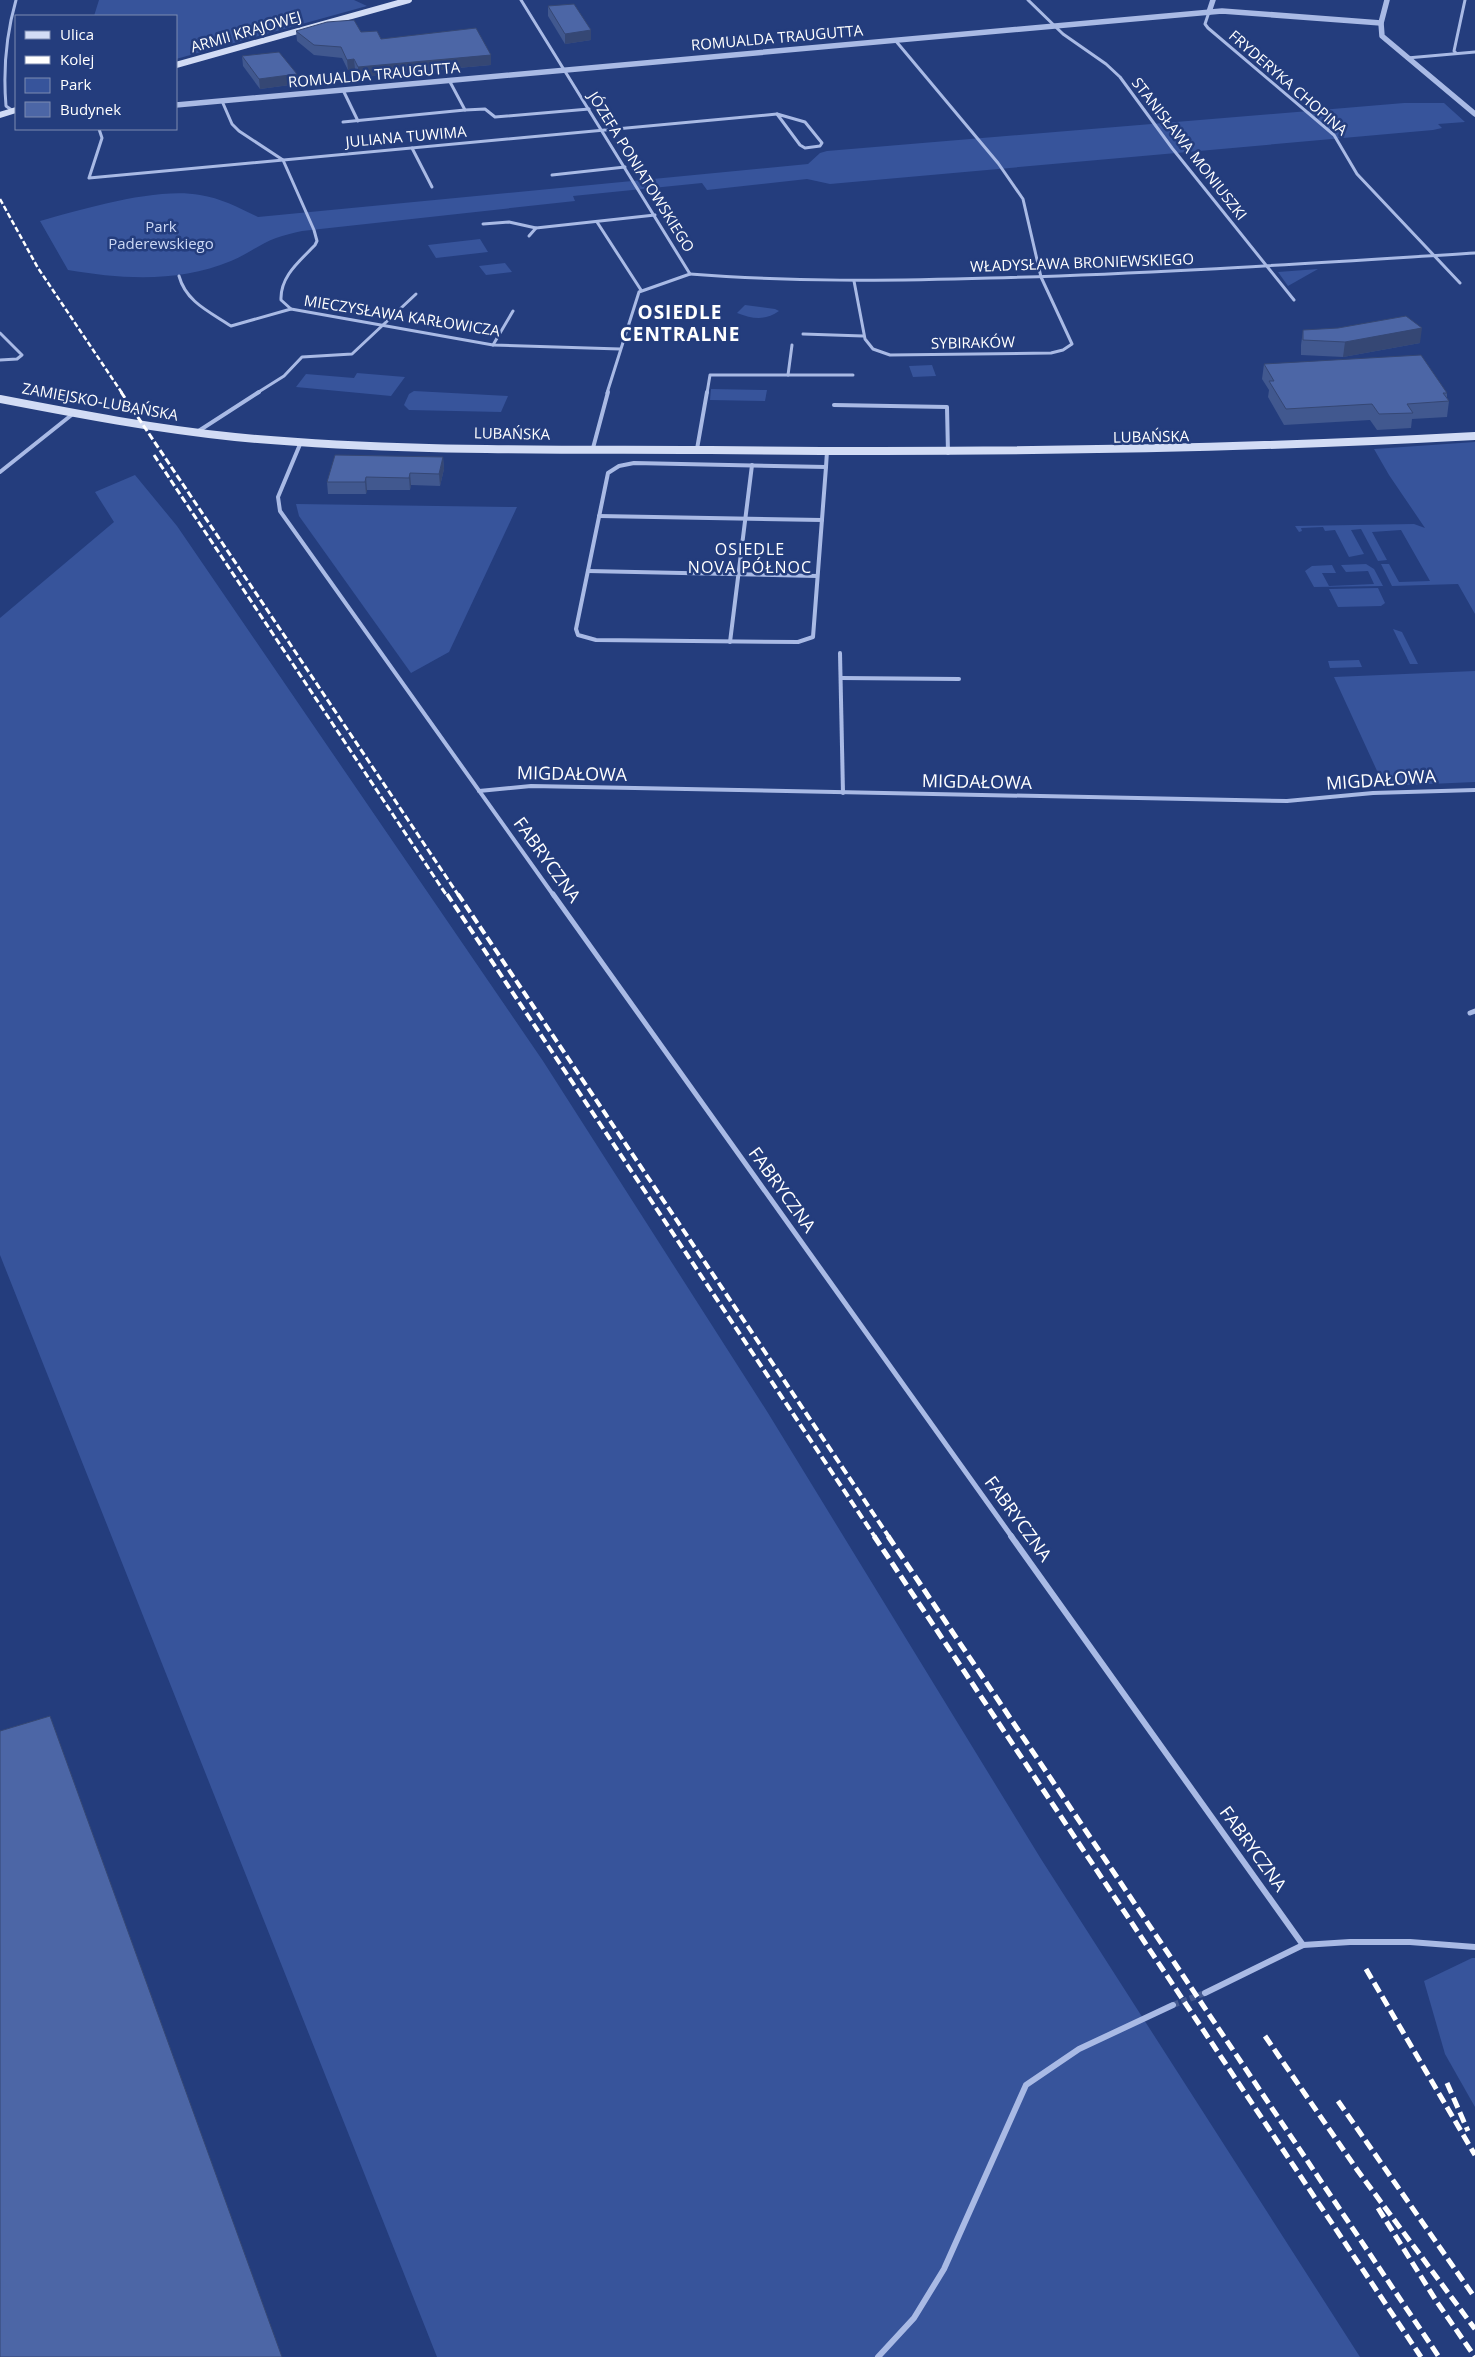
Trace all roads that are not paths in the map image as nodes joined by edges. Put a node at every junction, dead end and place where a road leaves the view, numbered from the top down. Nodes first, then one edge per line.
1 (16, 0) edge
2 (409, 0) edge
3 (521, 0) edge
4 (1028, 0) edge
5 (1213, 0) edge
6 (1387, 0) edge
7 (1466, 0) edge
8 (1209, 12) junction
9 (1381, 23) junction
10 (1053, 26) junction
11 (895, 40) junction
12 (1475, 52) edge
13 (1456, 53) junction
14 (1407, 58) junction
15 (178, 64) edge
16 (564, 70) junction
17 (449, 80) junction
18 (343, 90) junction
19 (222, 101) junction
20 (178, 105) edge
21 (589, 109) junction
22 (465, 110) junction
23 (15, 111) edge
24 (777, 114) junction
25 (1475, 114) edge
26 (0, 115) edge
27 (358, 120) junction
28 (343, 122) dead end
29 (99, 130) edge
30 (601, 130) junction
31 (412, 148) junction
32 (283, 160) junction
33 (625, 168) junction
34 (552, 175) dead end
35 (432, 187) dead end
36 (655, 215) junction
37 (597, 222) junction
38 (483, 224) dead end
39 (536, 228) junction
40 (529, 236) dead end
41 (1475, 253) edge
42 (1436, 255) junction
43 (1266, 266) junction
44 (690, 274) junction
45 (179, 276) dead end
46 (1041, 277) junction
47 (854, 281) junction
48 (1460, 282) dead end
49 (641, 290) junction
50 (416, 294) dead end
51 (1294, 300) dead end
52 (291, 309) junction
53 (513, 311) dead end
54 (381, 326) junction
55 (0, 333) edge
56 (803, 334) dead end
57 (863, 336) junction
58 (493, 345) junction
59 (792, 345) dead end
60 (620, 349) junction
61 (0, 360) edge
62 (788, 375) junction
63 (853, 375) dead end
64 (0, 399) edge
65 (834, 405) dead end
66 (74, 413) junction
67 (196, 432) junction
68 (1475, 436) edge
69 (300, 442) junction
70 (593, 448) junction
71 (697, 449) junction
72 (827, 452) junction
73 (948, 453) junction
74 (752, 465) junction
75 (826, 467) junction
76 (0, 472) edge
77 (599, 516) junction
78 (746, 519) junction
79 (822, 520) junction
80 (588, 571) junction
81 (739, 574) junction
82 (817, 576) junction
83 (730, 642) junction
84 (840, 653) dead end
85 (841, 678) junction
86 (959, 679) dead end
87 (1475, 790) edge
88 (479, 791) junction
89 (843, 793) junction
90 (1303, 1945) junction
91 (1475, 1947) edge
92 (1205, 1993) tunnel mouth
93 (1173, 2005) tunnel mouth
94 (878, 2357) edge

1 - 23 street
2 - 15 main road, ARMII KRAJOWEJ
3 - 16 street, JÓZEFA PONIATOWSKIEGO
4 - 10 street, STANISŁAWA MONIUSZKI
5 - 8 street
6 - 9 street
7 - 13 street
8 - 9 street, ROMUALDA TRAUGUTTA
8 - 10 street, ROMUALDA TRAUGUTTA
8 - 42 street, FRYDERYKA CHOPINA
9 - 14 street
10 - 11 street, ROMUALDA TRAUGUTTA
10 - 43 street, STANISŁAWA MONIUSZKI
11 - 16 street, ROMUALDA TRAUGUTTA
11 - 46 street
12 - 13 street
13 - 14 street
14 - 25 street
16 - 17 street, ROMUALDA TRAUGUTTA
16 - 21 street, JÓZEFA PONIATOWSKIEGO
17 - 18 street, ROMUALDA TRAUGUTTA
17 - 22 street
18 - 19 street, ROMUALDA TRAUGUTTA
18 - 27 street
19 - 20 street, ROMUALDA TRAUGUTTA
19 - 32 street
21 - 22 street
21 - 30 street, JÓZEFA PONIATOWSKIEGO
22 - 27 street
23 - 26 main road
24 - 24 street, JULIANA TUWIMA
24 - 30 street, JULIANA TUWIMA
27 - 28 street
29 - 32 street, JULIANA TUWIMA
30 - 31 street, JULIANA TUWIMA
30 - 33 street, JÓZEFA PONIATOWSKIEGO
31 - 32 street, JULIANA TUWIMA
31 - 35 street
32 - 52 street, MIECZYSŁAWA KARŁOWICZA
33 - 34 street
33 - 36 street, JÓZEFA PONIATOWSKIEGO
36 - 37 street
36 - 44 street, JÓZEFA PONIATOWSKIEGO
37 - 39 street
37 - 49 street
38 - 39 street
39 - 40 street
41 - 42 street, WŁADYSŁAWA BRONIEWSKIEGO
42 - 43 street, WŁADYSŁAWA BRONIEWSKIEGO
42 - 48 street, FRYDERYKA CHOPINA
43 - 46 street, WŁADYSŁAWA BRONIEWSKIEGO
43 - 51 street, STANISŁAWA MONIUSZKI
44 - 47 street, WŁADYSŁAWA BRONIEWSKIEGO
44 - 49 street, JÓZEFA PONIATOWSKIEGO
45 - 52 street
46 - 47 street, WŁADYSŁAWA BRONIEWSKIEGO
46 - 57 street, SYBIRAKÓW
47 - 57 street
49 - 60 street
50 - 54 street
52 - 54 street, MIECZYSŁAWA KARŁOWICZA
53 - 58 street
54 - 58 street, MIECZYSŁAWA KARŁOWICZA
54 - 67 street
55 - 61 street
56 - 57 street
58 - 60 street, MIECZYSŁAWA KARŁOWICZA
59 - 62 street
60 - 70 street
62 - 63 street
62 - 71 street
64 - 66 main road, ZAMIEJSKO-LUBAŃSKA
65 - 73 street
66 - 67 main road, ZAMIEJSKO-LUBAŃSKA
66 - 76 street
67 - 69 main road, LUBAŃSKA
68 - 73 main road, LUBAŃSKA
69 - 70 main road, LUBAŃSKA
69 - 88 street, FABRYCZNA
70 - 71 main road, LUBAŃSKA
71 - 72 main road, LUBAŃSKA
72 - 73 main road, LUBAŃSKA
72 - 75 street
74 - 75 street
74 - 77 street
74 - 78 street
75 - 79 street
77 - 78 street
77 - 80 street
78 - 79 street
78 - 81 street
79 - 82 street
80 - 81 street
80 - 83 street
81 - 82 street
81 - 83 street
82 - 83 street
84 - 85 street
85 - 86 street
85 - 89 street
87 - 89 street, MIGDAŁOWA
88 - 89 street, MIGDAŁOWA
88 - 90 street, FABRYCZNA
90 - 91 street
90 - 92 street
93 - 94 street

